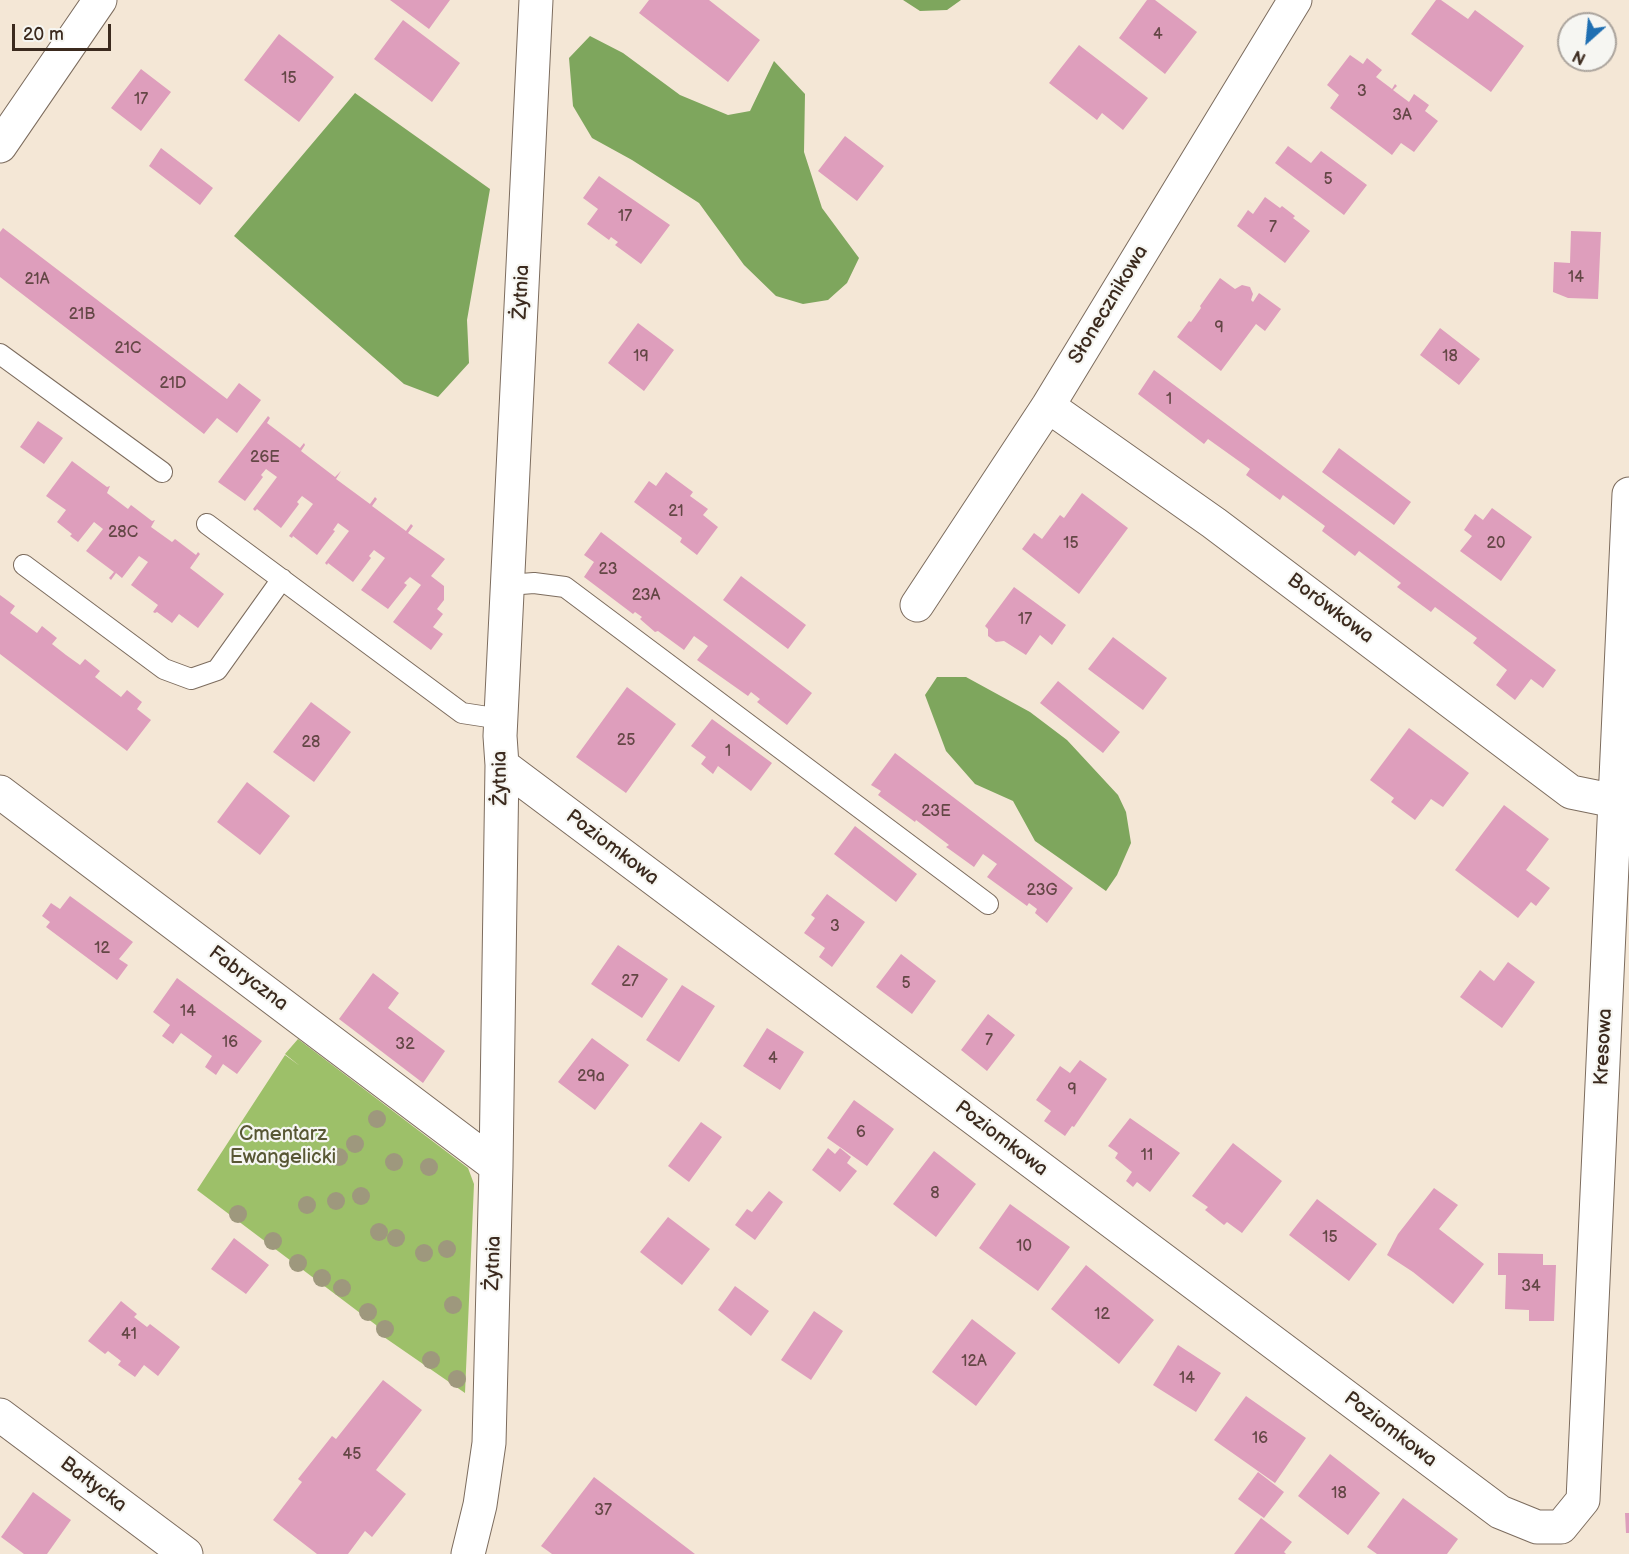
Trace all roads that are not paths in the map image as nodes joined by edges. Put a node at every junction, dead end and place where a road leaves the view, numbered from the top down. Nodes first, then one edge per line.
1 (100, 0) edge
2 (536, 0) edge
3 (1295, 0) edge
4 (0, 146) edge
5 (0, 354) edge
6 (1048, 406) junction
7 (162, 472) dead end
8 (1629, 494) edge
9 (207, 524) dead end
10 (24, 565) dead end
11 (282, 579) junction
12 (508, 585) junction
13 (917, 605) dead end
14 (501, 719) junction
15 (502, 765) junction
16 (0, 792) edge
17 (1615, 801) junction
18 (988, 904) dead end
19 (1619, 963) edge
20 (496, 1166) junction
21 (0, 1415) edge
22 (1500, 1512) joint
23 (186, 1554) edge
24 (468, 1554) edge

1 - 4 street
2 - 12 street, Żytnia
3 - 6 street, Słonecznikowa
5 - 7 lane
6 - 13 street, Słonecznikowa
6 - 17 street, Borówkowa
8 - 17 street, Kresowa
9 - 11 lane
10 - 11 lane
11 - 14 lane
12 - 14 street, Żytnia
12 - 18 lane
14 - 15 street, Żytnia
15 - 20 street, Żytnia
15 - 22 street, Poziomkowa
16 - 20 street, Fabryczna
17 - 19 street, Kresowa
19 - 22 street, Kresowa
20 - 24 street, Żytnia
21 - 23 street, Bałtycka

